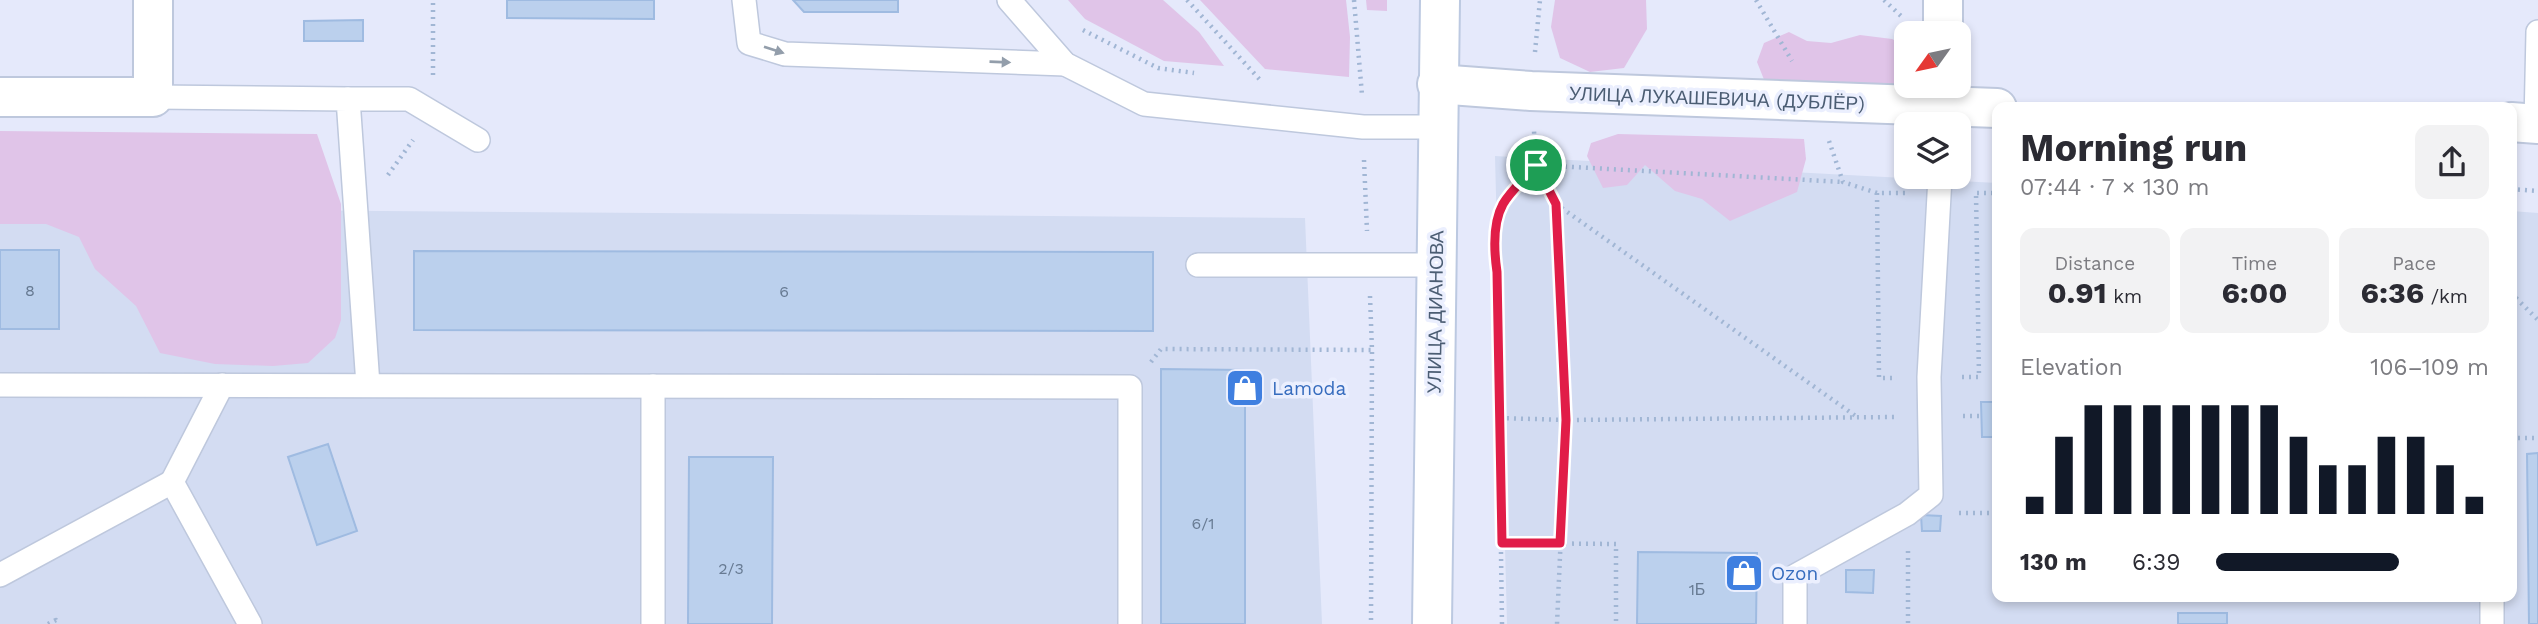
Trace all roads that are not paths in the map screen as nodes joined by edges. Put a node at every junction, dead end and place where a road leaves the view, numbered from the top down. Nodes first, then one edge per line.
1 (153, 0) edge
2 (744, 0) edge
3 (1009, 0) edge
4 (1440, 0) edge
5 (1943, 0) edge
6 (1943, 21) edge
7 (2538, 32) edge
8 (1065, 64) junction
9 (1437, 85) junction
10 (0, 97) edge
11 (153, 97) junction
12 (348, 99) junction
13 (1943, 105) edge
14 (1992, 108) edge
15 (2528, 123) edge
16 (1436, 127) junction
17 (478, 140) dead end
18 (1939, 189) edge
19 (1198, 265) dead end
20 (1435, 265) junction
21 (0, 385) edge
22 (222, 385) junction
23 (368, 385) junction
24 (653, 386) junction
25 (172, 482) junction
26 (0, 575) edge
27 (2492, 602) edge
28 (250, 624) edge
29 (653, 624) edge
30 (1130, 624) edge
31 (1432, 624) edge
32 (1795, 624) edge
33 (2492, 624) edge

1 - 11 street
2 -> 8 lane
3 - 8 lane
4 - 9 street, УЛИЦА ДИАНОВА
5 - 6 street
7 - 15 lane
8 - 16 lane
9 - 13 street, УЛИЦА ЛУКАШЕВИЧА (ДУБЛЁР)
9 - 16 street, УЛИЦА ДИАНОВА
10 - 11 street
11 - 12 lane
12 - 17 lane
12 - 23 lane
13 - 14 street, УЛИЦА ЛУКАШЕВИЧА (ДУБЛЁР)
16 - 20 street, УЛИЦА ДИАНОВА
18 - 32 lane
19 - 20 lane
20 - 31 street, УЛИЦА ДИАНОВА
21 - 22 lane
22 - 23 lane
22 - 25 lane
23 - 24 lane
24 - 29 lane
24 - 30 lane
25 - 26 lane
25 - 28 lane
27 - 33 lane

